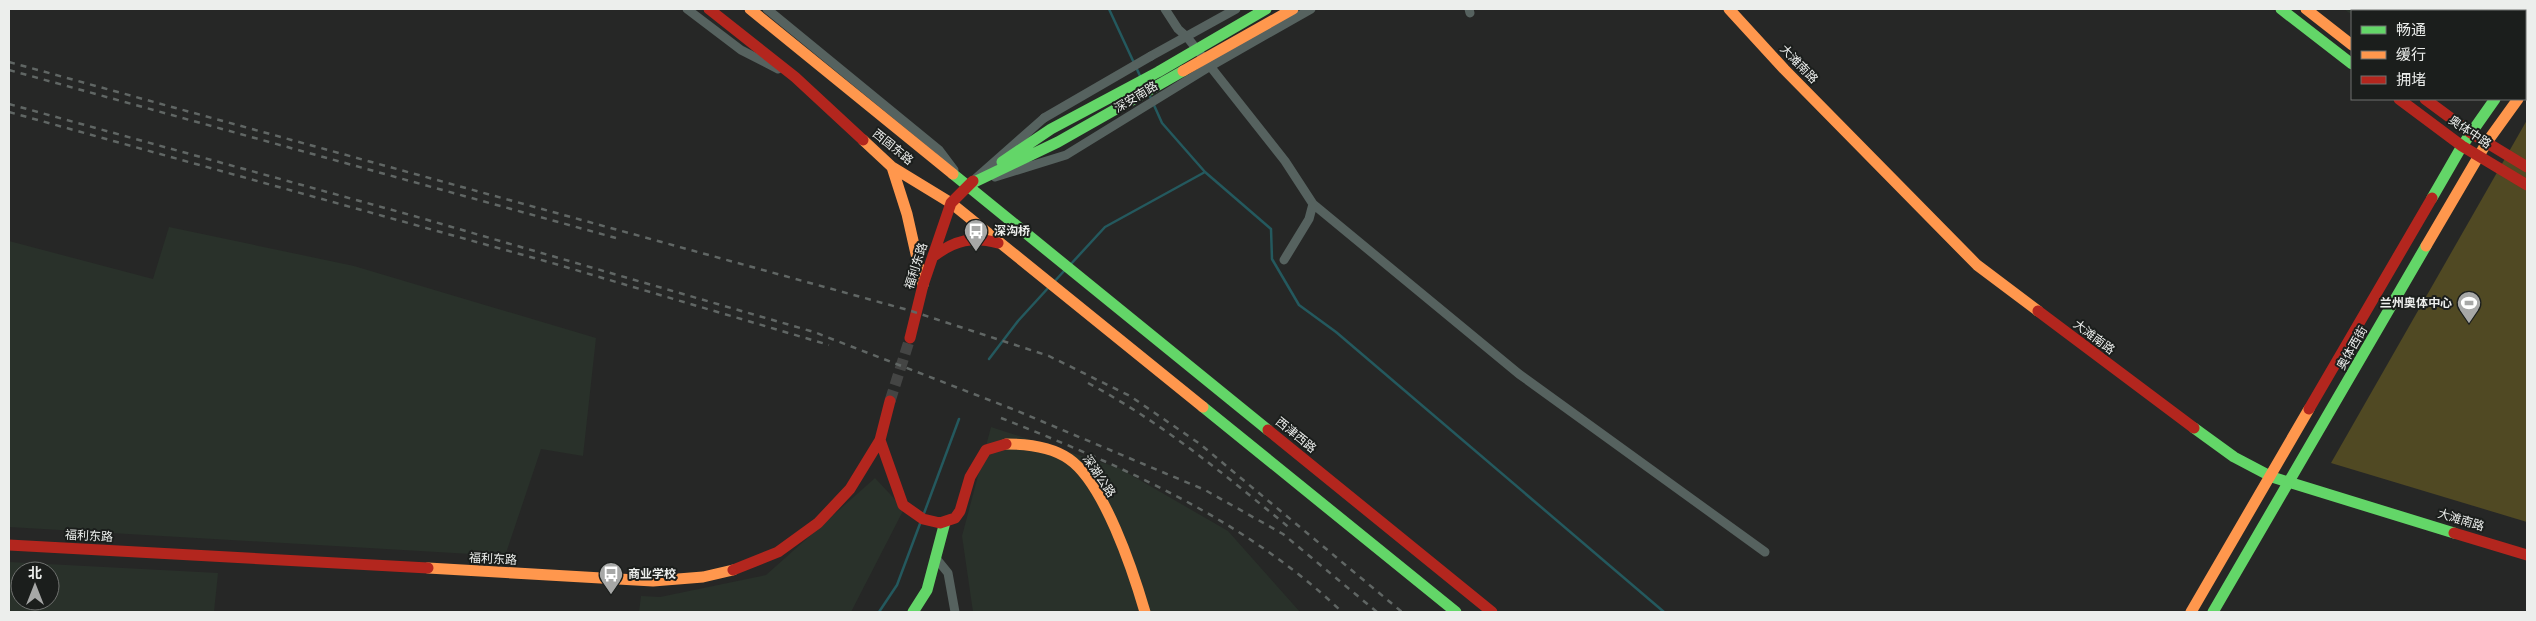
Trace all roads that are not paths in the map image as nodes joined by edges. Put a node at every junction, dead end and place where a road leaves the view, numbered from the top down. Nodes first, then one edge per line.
1 (687, 9) edge
2 (709, 9) edge
3 (750, 9) edge
4 (767, 9) edge
5 (1164, 9) edge
6 (1236, 9) edge
7 (1266, 9) edge
8 (1293, 9) edge
9 (1311, 9) edge
10 (1729, 9) edge
11 (2281, 9) edge
12 (2306, 9) edge
13 (1187, 37) junction
14 (2351, 44) edge
15 (1196, 50) junction
16 (1207, 63) junction
17 (2351, 63) edge
18 (795, 77) junction
19 (1161, 77) junction
20 (2400, 100) edge
21 (2425, 100) edge
22 (2494, 100) edge
23 (2517, 100) edge
24 (2471, 133) junction
25 (2487, 142) junction
26 (2462, 146) junction
27 (2479, 156) junction
28 (892, 167) junction
29 (2527, 167) edge
30 (2527, 185) edge
31 (966, 186) junction
32 (950, 203) junction
33 (1313, 204) junction
34 (998, 243) junction
35 (934, 256) junction
36 (1284, 260) dead end
37 (1082, 280) joint
38 (923, 285) junction
39 (910, 338) tunnel mouth
40 (890, 400) tunnel mouth
41 (880, 440) junction
42 (2272, 477) junction
43 (2290, 482) junction
44 (944, 522) junction
45 (9, 545) edge
46 (1765, 552) dead end
47 (2527, 555) edge
48 (935, 557) junction
49 (912, 612) edge
50 (955, 612) edge
51 (1145, 612) edge
52 (1456, 612) edge
53 (1492, 612) edge
54 (2191, 612) edge
55 (2213, 612) edge

1 - 18 street
2 - 18 main road, 西固东路
3 - 31 main road, 西固东路
4 - 31 street
5 - 13 street
6 - 13 street
7 - 15 main road, 深安南路
8 - 16 main road, 深安南路
9 - 16 street, 深安南路
10 - 42 main road, 大滩南路
11 - 17 main road
12 - 14 main road
13 - 15 street
13 - 31 street, bridge
15 - 16 street
15 - 19 main road, 深安南路
16 - 19 main road, 深安南路
16 - 31 street, 深安南路
16 - 33 street
18 - 28 main road, 西固东路
19 - 31 main road, 深安南路
19 - 31 main road, 深安南路
20 - 26 main road, 奥体中路
21 - 24 main road, 奥体中路
22 - 24 main road, 奥体西街
23 - 25 main road, 奥体西街
24 - 25 main road, 奥体中路
24 - 26 main road, 奥体西街
25 - 27 main road, 奥体西街
25 - 29 main road, 奥体中路
26 - 27 main road, 奥体中路
26 - 42 main road, 奥体西街
27 - 30 main road, 奥体中路
27 - 43 main road, 奥体西街
28 - 32 main road, 西固东路
28 - 38 main road
31 - 32 main road
31 - 37 main road, 西固东路
32 - 34 main road, 西固东路
32 - 35 main road, 福利东路
33 - 36 street
33 - 46 street
34 - 35 main road
34 - 52 main road, 西固东路
35 - 38 main road, 福利东路
37 - 53 main road, 西津西路
38 - 39 main road, 福利东路
40 - 41 main road, 福利东路
41 - 44 main road
41 - 45 main road, 福利东路
42 - 43 main road, 大滩南路
42 - 54 main road, 奥体西街
43 - 47 main road, 大滩南路
43 - 55 main road, 奥体西街
44 - 48 main road
44 - 51 main road, 深湖公路
48 - 49 main road
48 - 50 street

